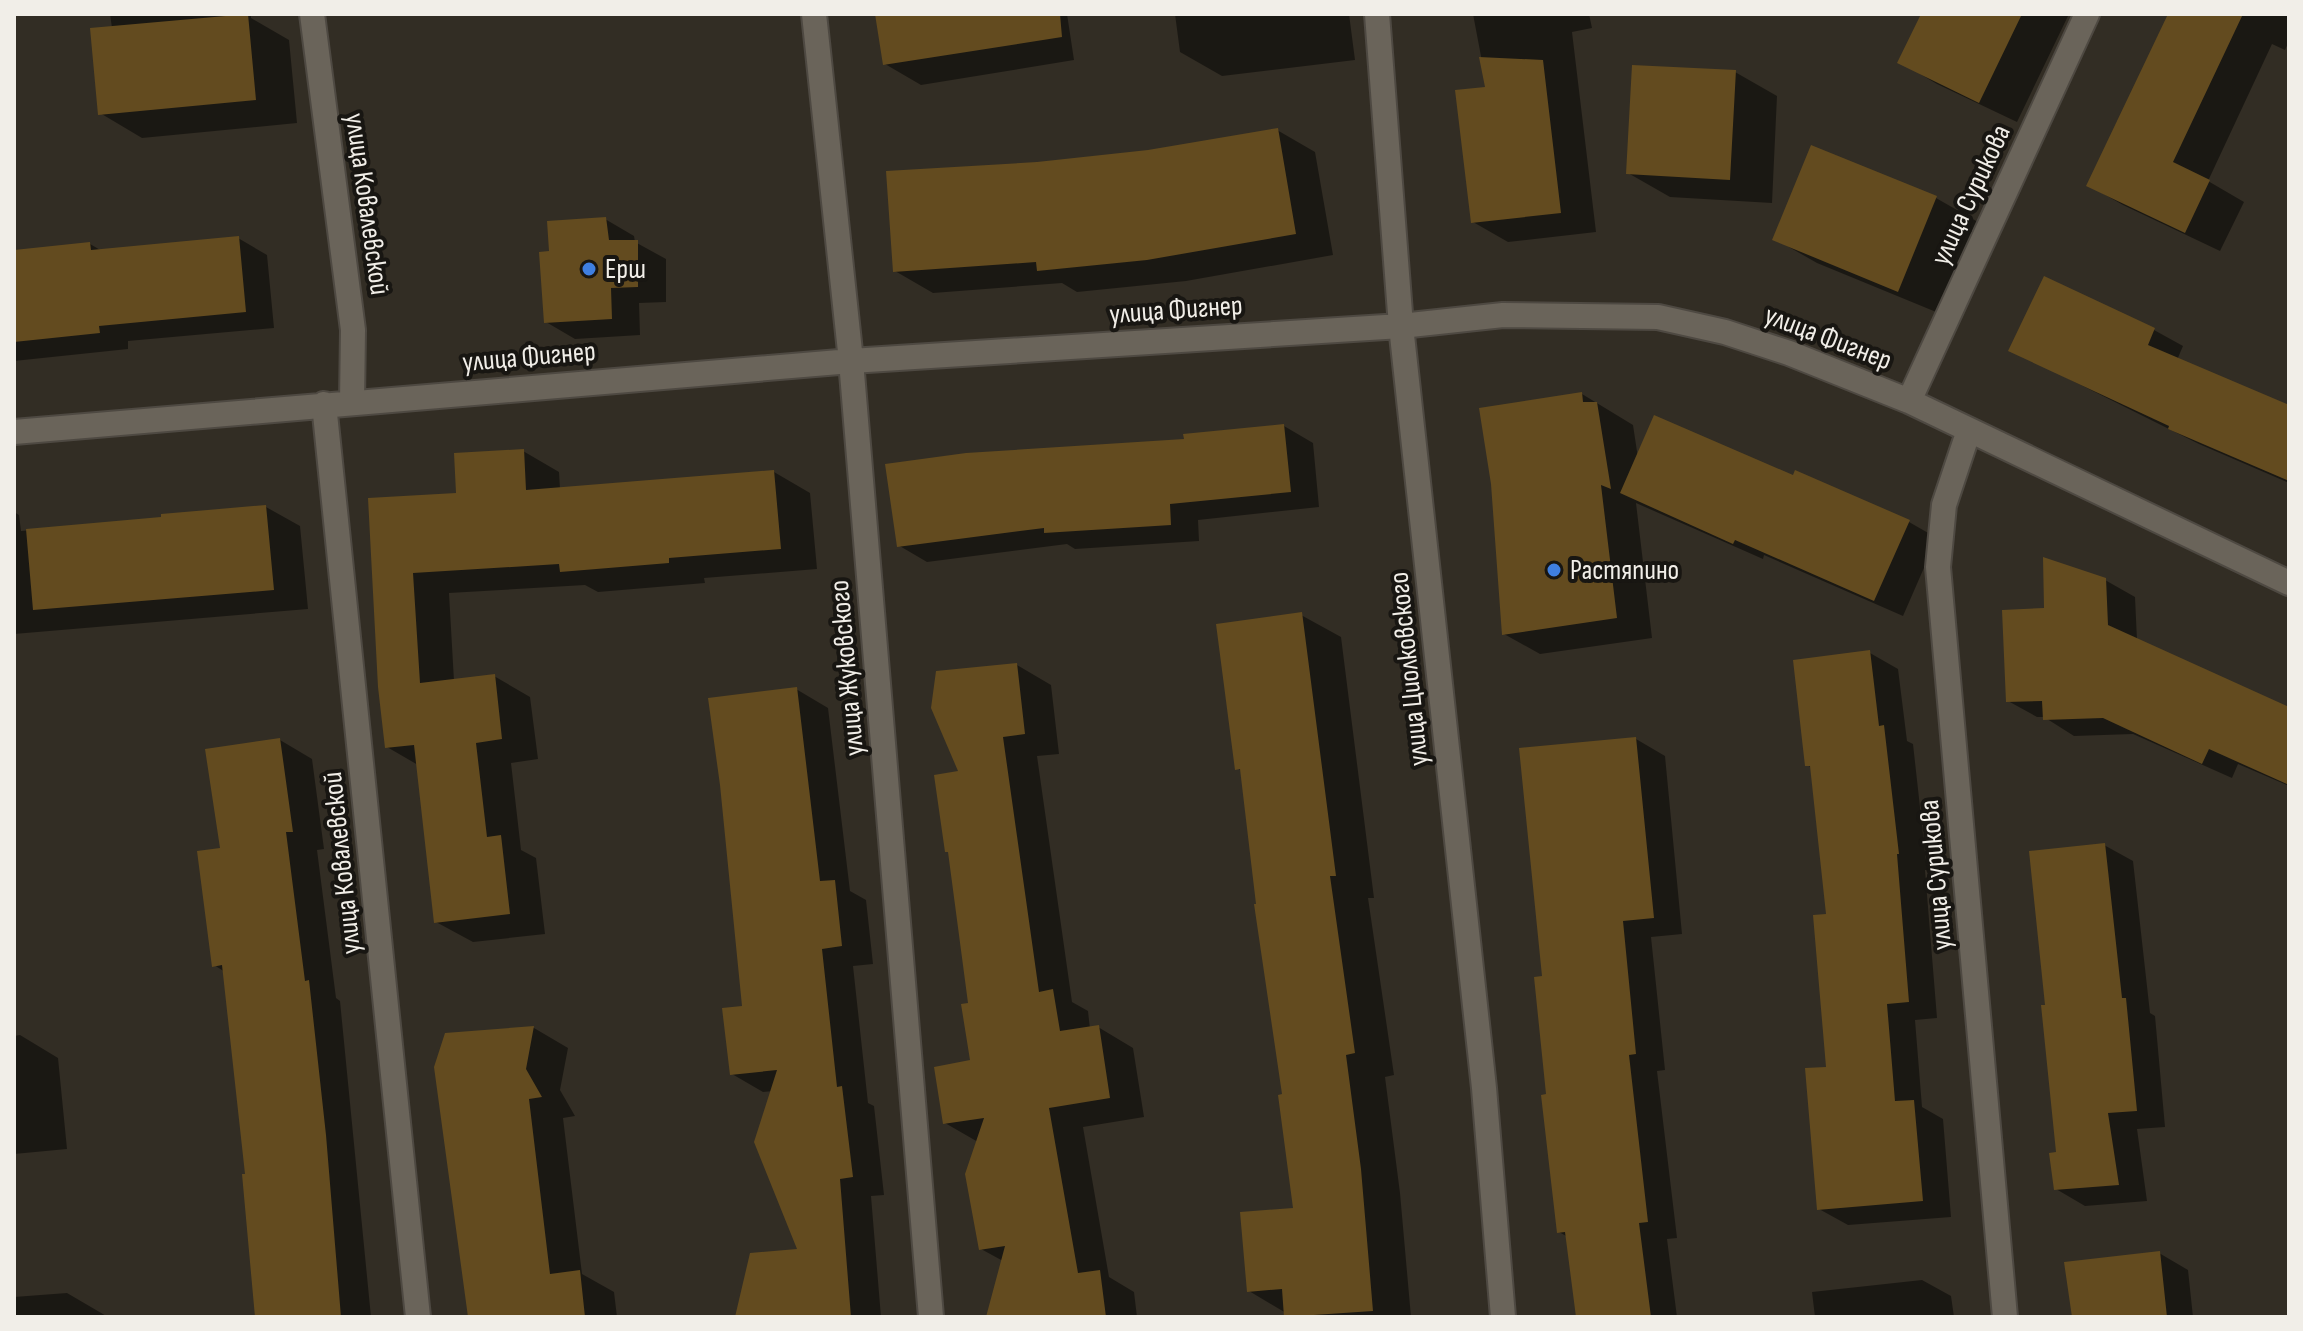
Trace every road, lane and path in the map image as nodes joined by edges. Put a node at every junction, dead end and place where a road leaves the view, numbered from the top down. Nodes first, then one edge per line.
1 (312, 14) edge
2 (814, 14) edge
3 (1377, 14) edge
4 (2087, 14) edge
5 (1401, 326) junction
6 (851, 361) junction
7 (1909, 401) junction
8 (352, 402) junction
9 (324, 404) junction
10 (1969, 430) junction
11 (14, 432) edge
12 (2289, 583) edge
13 (418, 1317) edge
14 (931, 1317) edge
15 (1503, 1317) edge
16 (2005, 1317) edge

1 - 8 street, улица Ковалевской
2 - 6 street, улица Жуковского
3 - 5 street, улица Циолковского
4 - 7 street, улица Сурикова
5 - 6 street, улица Фигнер
5 - 7 street, улица Фигнер
5 - 15 street, улица Циолковского
6 - 8 street, улица Фигнер
6 - 14 street, улица Жуковского
7 - 10 street, улица Фигнер
8 - 9 street, улица Фигнер
9 - 11 street, улица Фигнер
9 - 13 street, улица Ковалевской
10 - 12 street, улица Фигнер
10 - 16 street, улица Сурикова

